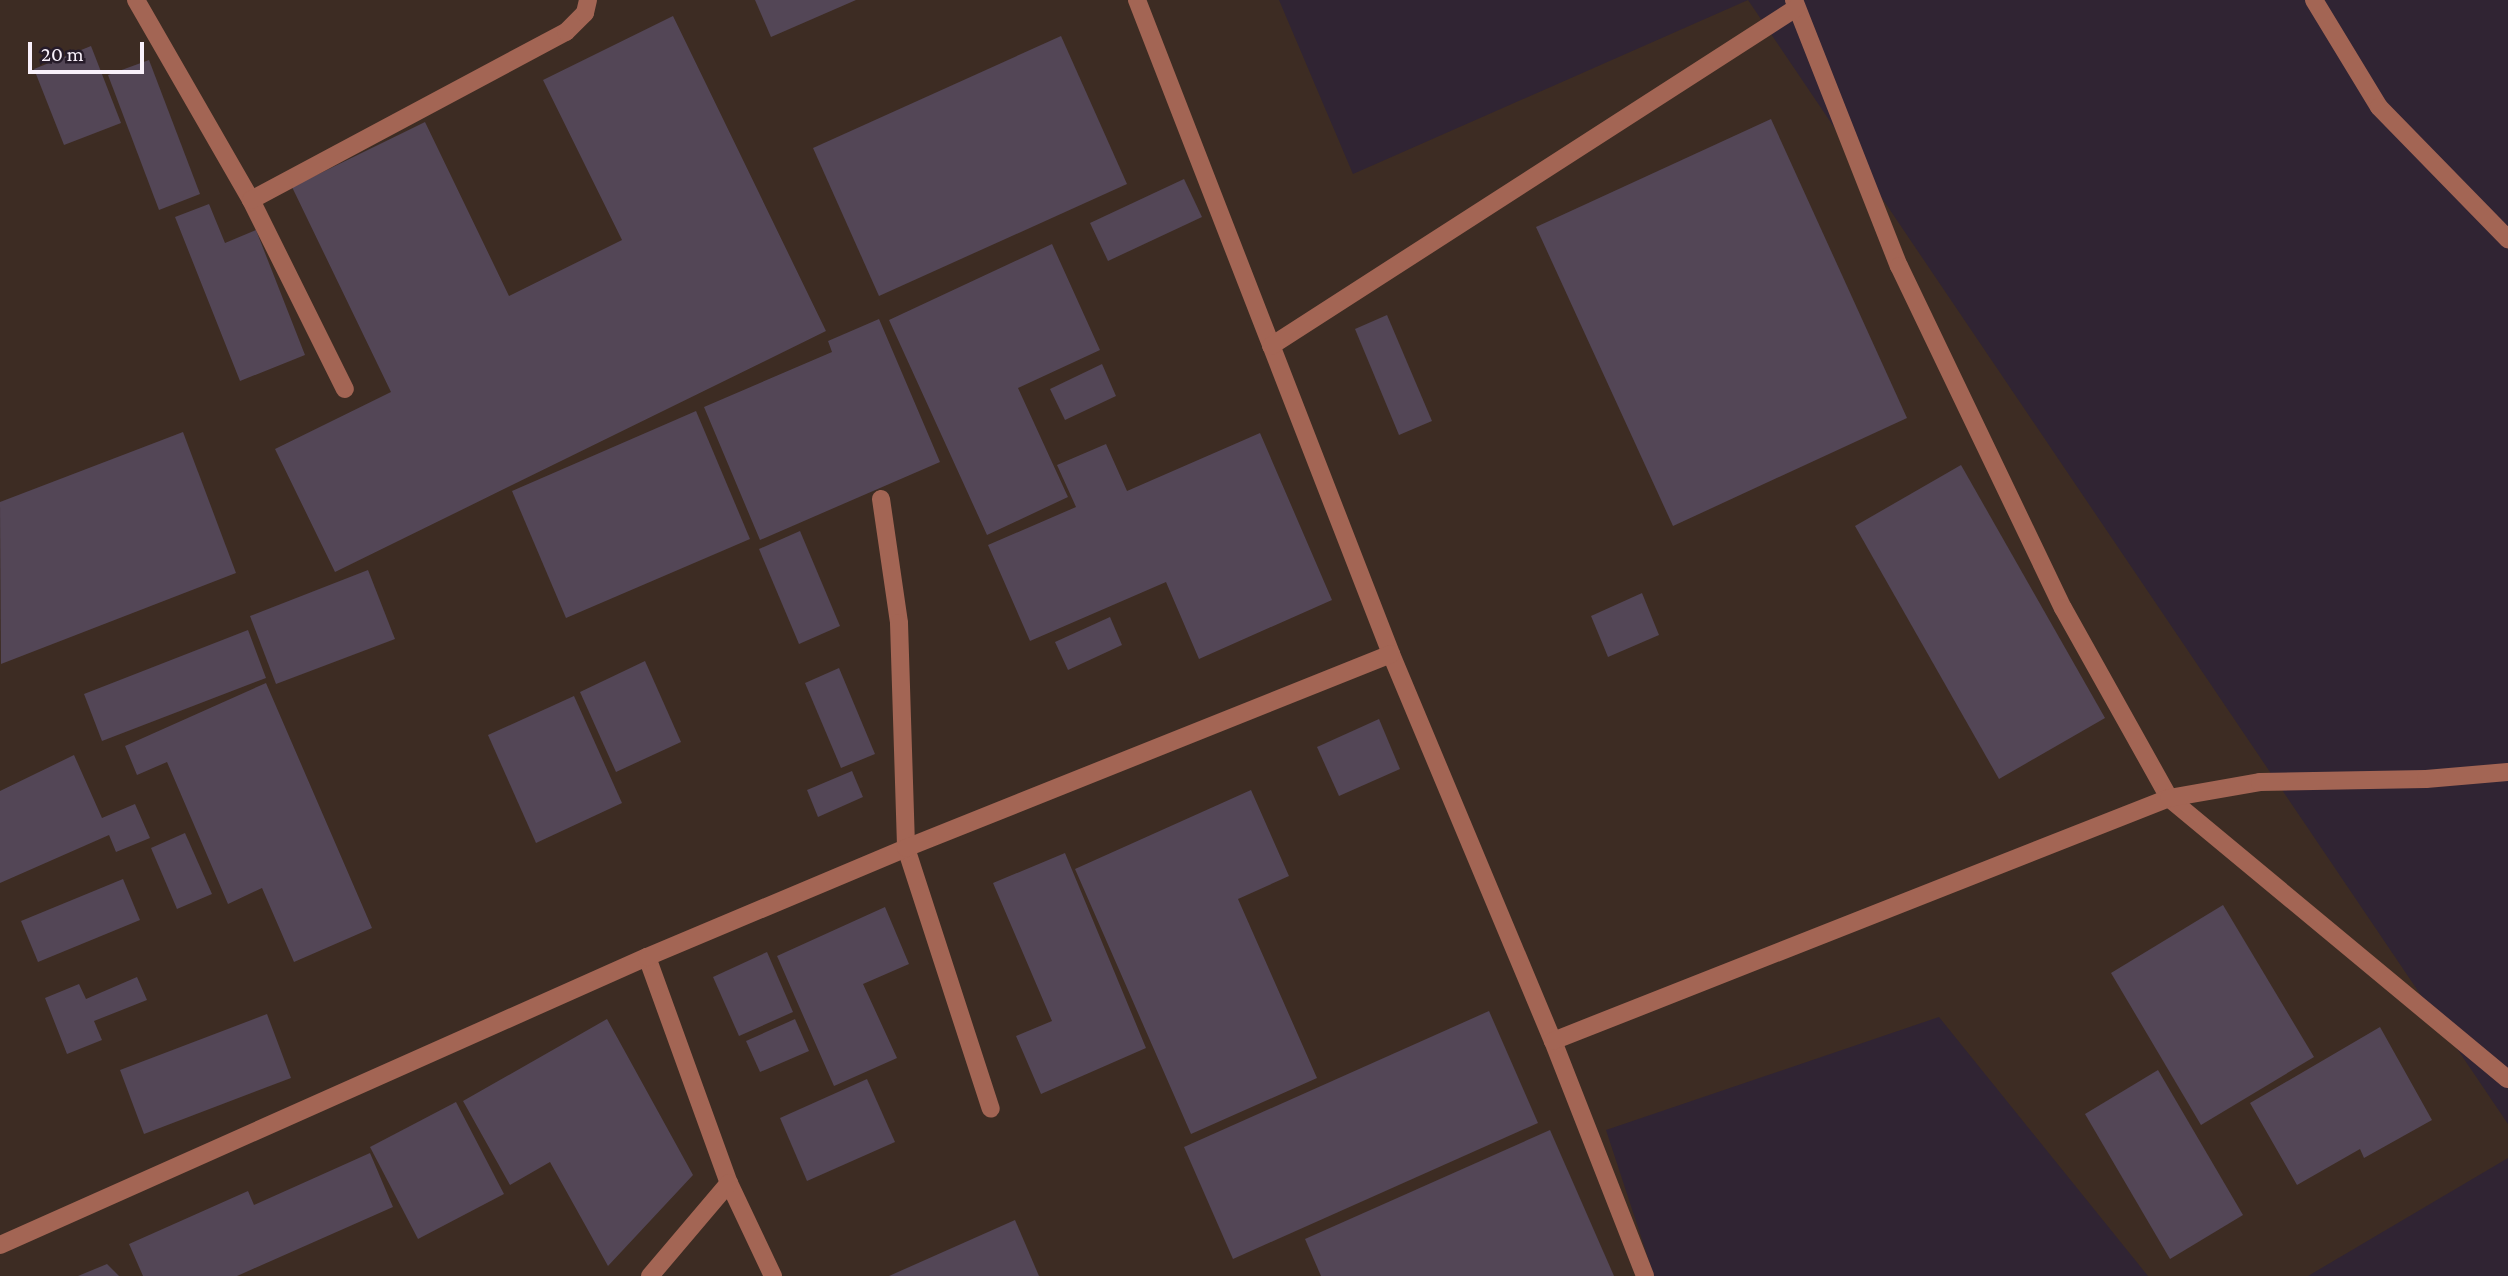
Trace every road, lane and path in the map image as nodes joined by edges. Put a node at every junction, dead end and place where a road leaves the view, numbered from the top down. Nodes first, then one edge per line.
1 (136, 0) edge
2 (588, 0) edge
3 (1137, 0) edge
4 (2314, 0) edge
5 (1795, 4) edge
6 (250, 200) junction
7 (2508, 239) edge
8 (1271, 346) junction
9 (345, 389) dead end
10 (881, 499) dead end
11 (1391, 654) junction
12 (2508, 772) edge
13 (2169, 798) junction
14 (906, 848) junction
15 (647, 957) junction
16 (1553, 1041) junction
17 (2508, 1079) edge
18 (991, 1109) dead end
19 (729, 1184) junction
20 (0, 1245) edge
21 (650, 1276) edge
22 (773, 1276) edge
23 (1644, 1276) edge

1 - 6 street
2 - 6 street
3 - 8 street
4 - 7 street
5 - 8 street
5 - 13 street
6 - 9 street
8 - 11 street
10 - 14 street
11 - 14 street
11 - 16 street
12 - 13 street
13 - 16 street
13 - 17 street
14 - 15 street
14 - 18 street
15 - 19 street
15 - 20 street
16 - 23 street
19 - 21 street
19 - 22 street

